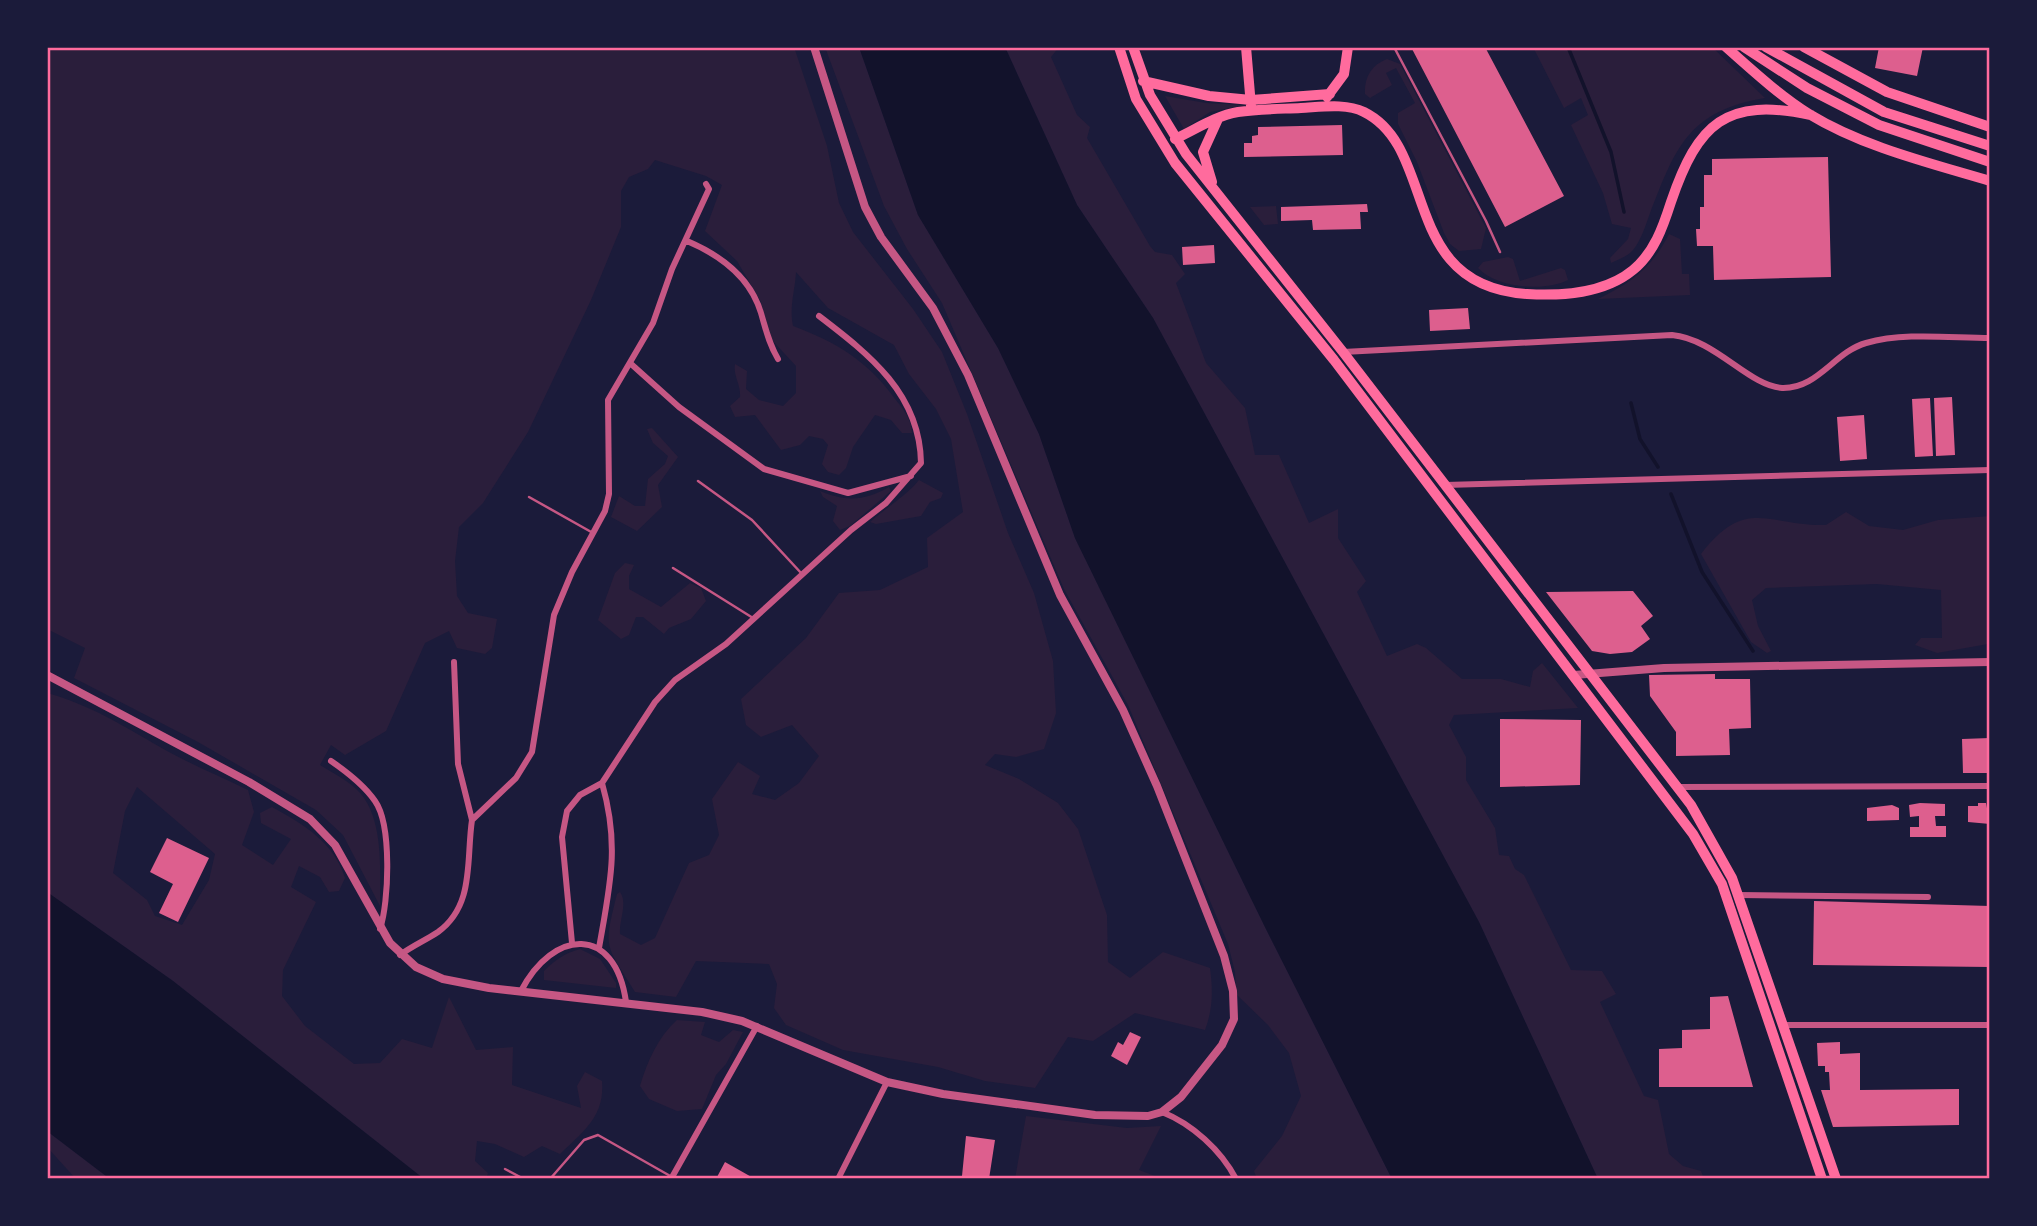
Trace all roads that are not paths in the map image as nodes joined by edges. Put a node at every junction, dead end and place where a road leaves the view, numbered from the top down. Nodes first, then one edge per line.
1 (814, 47) edge
2 (1119, 47) edge
3 (1133, 47) edge
4 (1246, 47) edge
5 (1348, 47) edge
6 (1394, 47) edge
7 (1726, 47) edge
8 (1744, 47) edge
9 (1766, 47) edge
10 (1804, 47) edge
11 (1143, 81) junction
12 (1329, 94) junction
13 (1251, 106) junction
14 (1316, 107) junction
15 (1811, 115) junction
16 (1218, 118) junction
17 (1148, 123) junction
18 (1990, 127) edge
19 (1175, 139) junction
20 (1990, 146) edge
21 (1990, 162) edge
22 (1990, 181) edge
23 (706, 184) dead end
24 (1220, 199) junction
25 (687, 241) junction
26 (1500, 252) dead end
27 (819, 316) dead end
28 (1990, 338) edge
29 (1343, 352) junction
30 (778, 359) dead end
31 (630, 363) junction
32 (1990, 470) edge
33 (913, 476) junction
34 (698, 481) dead end
35 (1446, 485) junction
36 (529, 497) dead end
37 (593, 533) junction
38 (673, 568) dead end
39 (802, 574) junction
40 (753, 618) junction
41 (454, 662) dead end
42 (1990, 662) edge
43 (1590, 673) junction
44 (47, 675) edge
45 (1574, 675) junction
46 (331, 761) dead end
47 (602, 783) junction
48 (1990, 786) edge
49 (1676, 787) junction
50 (472, 820) junction
51 (1739, 895) junction
52 (1928, 897) dead end
53 (380, 929) junction
54 (572, 943) junction
55 (598, 948) junction
56 (400, 955) junction
57 (521, 991) junction
58 (626, 1002) junction
59 (1783, 1025) junction
60 (1990, 1025) edge
61 (757, 1026) junction
62 (887, 1082) junction
63 (1161, 1112) junction
64 (505, 1169) dead end
65 (671, 1178) edge
66 (524, 1179) edge
67 (550, 1179) edge
68 (838, 1179) edge
69 (1236, 1179) edge
70 (1822, 1179) edge
71 (1836, 1179) edge

1 - 63 street
2 - 17 main road
3 - 11 main road
4 - 13 main road
5 - 12 main road
6 - 26 lane
7 - 15 main road
8 - 21 main road
9 - 20 main road
10 - 18 main road
11 - 13 main road
11 - 19 main road
12 - 13 main road
12 - 14 main road
13 - 14 main road
13 - 16 main road
14 - 15 main road
15 - 22 main road
16 - 19 main road
16 - 24 main road
17 - 19 main road
17 - 45 main road
19 - 24 main road
23 - 25 street
24 - 29 main road
25 - 30 street
25 - 31 street
27 - 33 street
28 - 29 street
29 - 35 main road
31 - 33 street
31 - 37 street
32 - 35 street
33 - 39 street
34 - 39 lane
35 - 43 main road
36 - 37 lane
37 - 50 street
38 - 40 lane
39 - 40 street
40 - 47 street
41 - 50 street
42 - 43 street
43 - 45 street
43 - 49 main road
44 - 53 street
45 - 70 main road
46 - 53 street
47 - 54 street
47 - 55 street
48 - 49 street
49 - 51 main road
50 - 56 street
51 - 52 street
51 - 59 main road
53 - 56 street
54 - 55 street
54 - 57 street
55 - 58 street
56 - 57 street
57 - 58 street
58 - 61 street
59 - 60 street
59 - 71 main road
61 - 62 street
61 - 65 street
62 - 63 street
62 - 68 street
63 - 69 street
64 - 66 lane
65 - 67 lane

